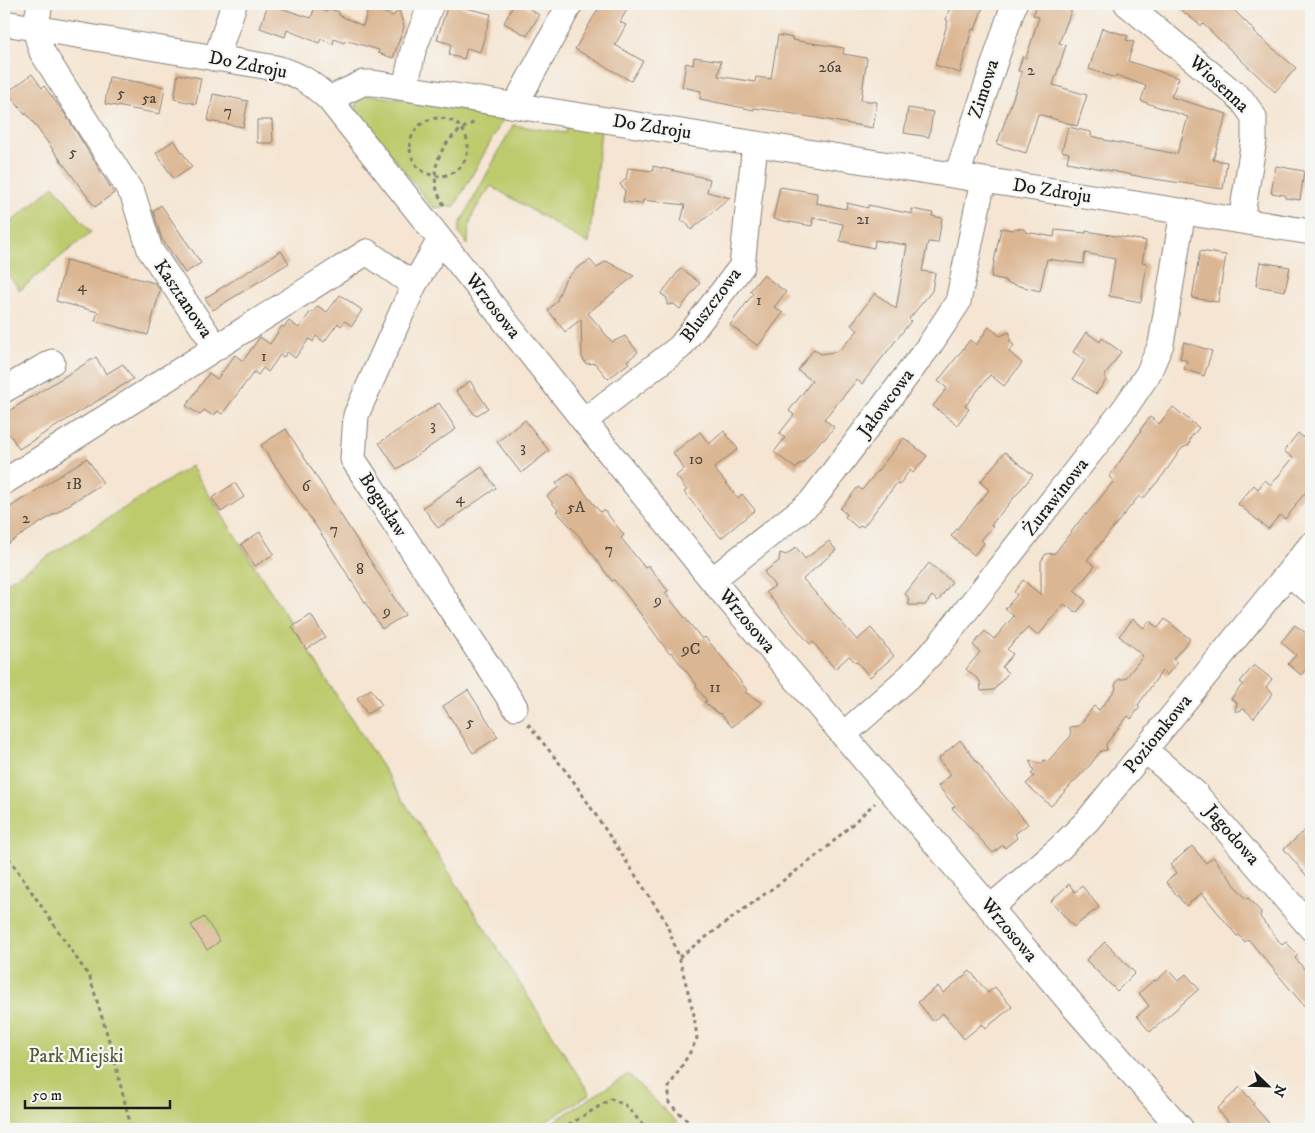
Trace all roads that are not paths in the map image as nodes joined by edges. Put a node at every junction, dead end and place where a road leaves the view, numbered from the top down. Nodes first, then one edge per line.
1 (40, 4) edge
2 (234, 4) edge
3 (431, 4) edge
4 (570, 4) edge
5 (1014, 4) edge
6 (1127, 4) edge
7 (4, 23) edge
8 (35, 29) junction
9 (216, 59) junction
10 (405, 88) junction
11 (329, 99) junction
12 (515, 105) junction
13 (754, 144) junction
14 (957, 175) junction
15 (983, 180) junction
16 (1182, 211) junction
17 (1241, 220) junction
18 (1311, 232) edge
19 (440, 240) junction
20 (414, 285) junction
21 (216, 347) junction
22 (52, 362) dead end
23 (4, 390) edge
24 (584, 421) junction
25 (4, 482) edge
26 (1311, 545) edge
27 (1288, 574) junction
28 (712, 580) junction
29 (1311, 591) edge
30 (515, 707) road end
31 (842, 735) junction
32 (1144, 750) junction
33 (990, 908) junction
34 (1311, 928) edge
35 (1181, 1129) edge

1 - 8 street
2 - 9 street
3 - 10 street
4 - 12 street
5 - 14 street, Zimowa
6 - 17 street, Wiosenna
7 - 8 street, Do Zdroju
8 - 9 street, Do Zdroju
8 - 21 street, Kasztanowa
9 - 11 street, Do Zdroju
10 - 11 street, Do Zdroju
10 - 12 street, Do Zdroju
11 - 19 street, Wrzosowa
12 - 13 street, Do Zdroju
13 - 14 street, Do Zdroju
13 - 24 street, Bluszczowa
14 - 15 street, Do Zdroju
15 - 16 street, Do Zdroju
15 - 28 street, Jałowcowa
16 - 17 street, Do Zdroju
16 - 31 street, Żurawinowa
17 - 18 street, Do Zdroju
19 - 20 street, Bogusław
19 - 24 street, Wrzosowa
20 - 21 street
20 - 30 street, Bogusław
21 - 25 street, Kasztanowa
22 - 23 street
24 - 28 street, Wrzosowa
26 - 27 street, Poziomkowa
27 - 29 street
27 - 32 street, Poziomkowa
28 - 31 street, Wrzosowa
31 - 33 street, Wrzosowa
32 - 33 street, Poziomkowa
32 - 34 street, Jagodowa
33 - 35 street, Wrzosowa

